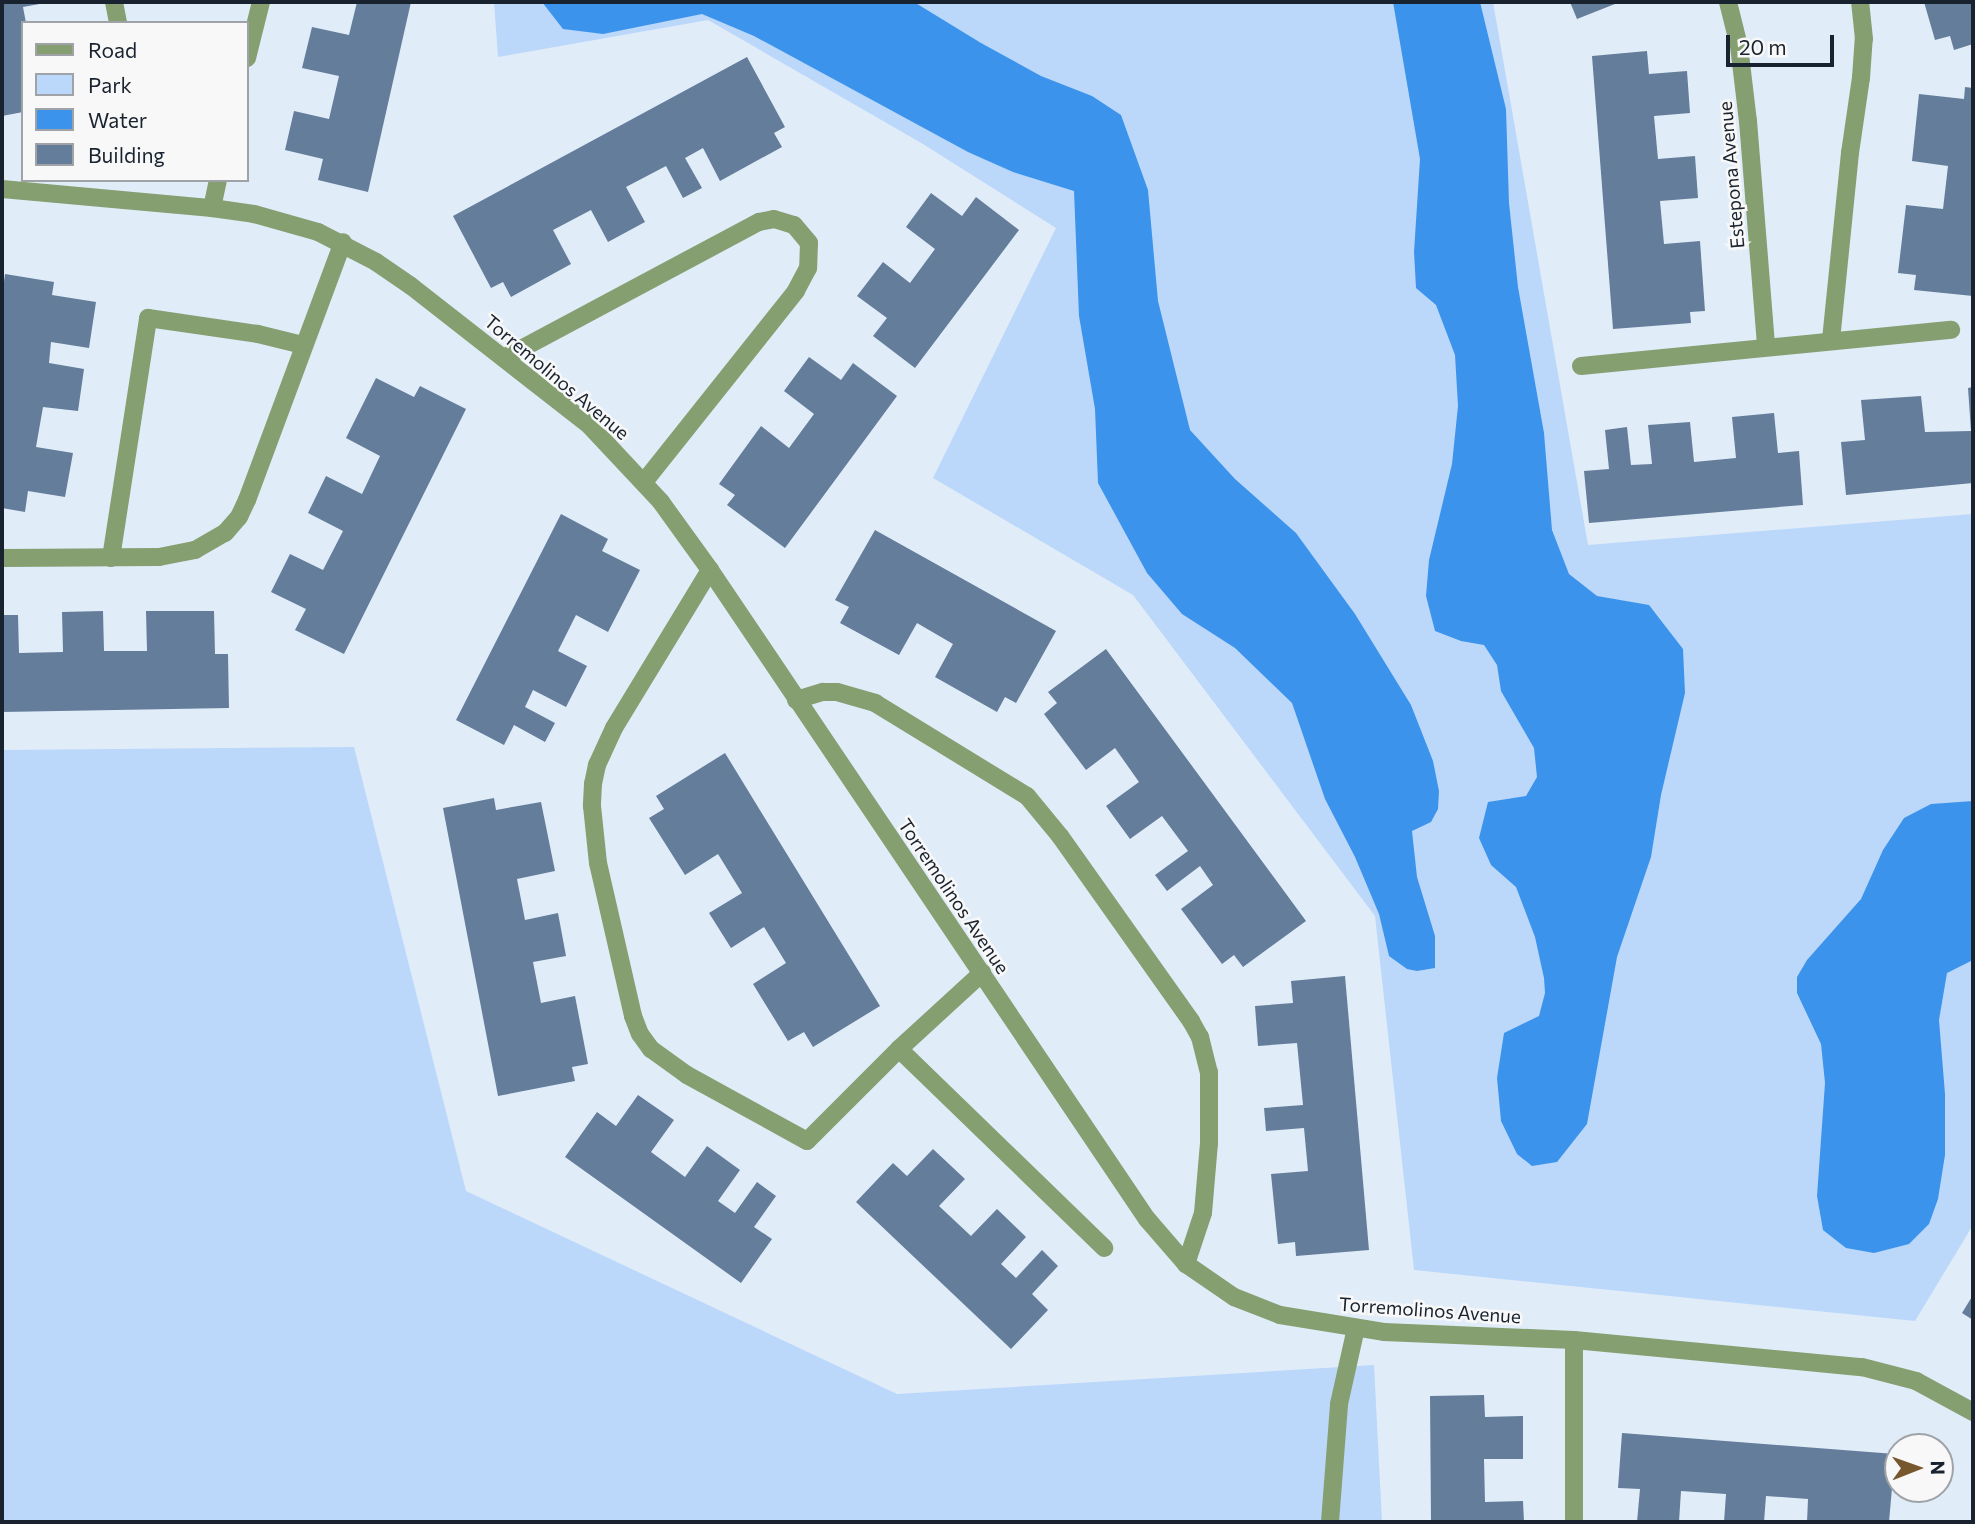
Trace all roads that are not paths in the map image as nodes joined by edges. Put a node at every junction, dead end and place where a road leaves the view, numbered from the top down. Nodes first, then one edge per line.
1 (114, 2) edge
2 (261, 2) edge
3 (1728, 2) edge
4 (1860, 2) edge
5 (118, 21) edge
6 (248, 54) edge
7 (218, 182) edge
8 (2, 189) edge
9 (212, 208) junction
10 (343, 242) junction
11 (1951, 330) dead end
12 (1831, 340) junction
13 (303, 345) junction
14 (1766, 346) junction
15 (504, 358) junction
16 (1581, 366) dead end
17 (645, 482) junction
18 (2, 558) edge
19 (111, 558) junction
20 (710, 570) junction
21 (796, 700) junction
22 (982, 974) junction
23 (899, 1049) junction
24 (1104, 1248) dead end
25 (1186, 1264) junction
26 (1356, 1328) junction
27 (1574, 1339) junction
28 (1973, 1412) edge
29 (1331, 1522) edge
30 (1574, 1522) edge

1 - 5 street
2 - 6 street
3 - 14 street, Estepona Avenue
4 - 12 street
7 - 9 street
8 - 9 street, Torremolinos Avenue
9 - 10 street, Torremolinos Avenue
10 - 13 street
10 - 15 street, Torremolinos Avenue
11 - 12 street
12 - 14 street
13 - 19 street
13 - 19 street
14 - 16 street
15 - 17 street, Torremolinos Avenue
15 - 17 street
17 - 20 street, Torremolinos Avenue
18 - 19 street
20 - 21 street, Torremolinos Avenue
20 - 23 street
21 - 22 street, Torremolinos Avenue
21 - 25 street
22 - 23 street
22 - 25 street, Torremolinos Avenue
23 - 24 street
25 - 26 street, Torremolinos Avenue
26 - 27 street, Torremolinos Avenue
26 - 29 street
27 - 28 street, Torremolinos Avenue
27 - 30 street

